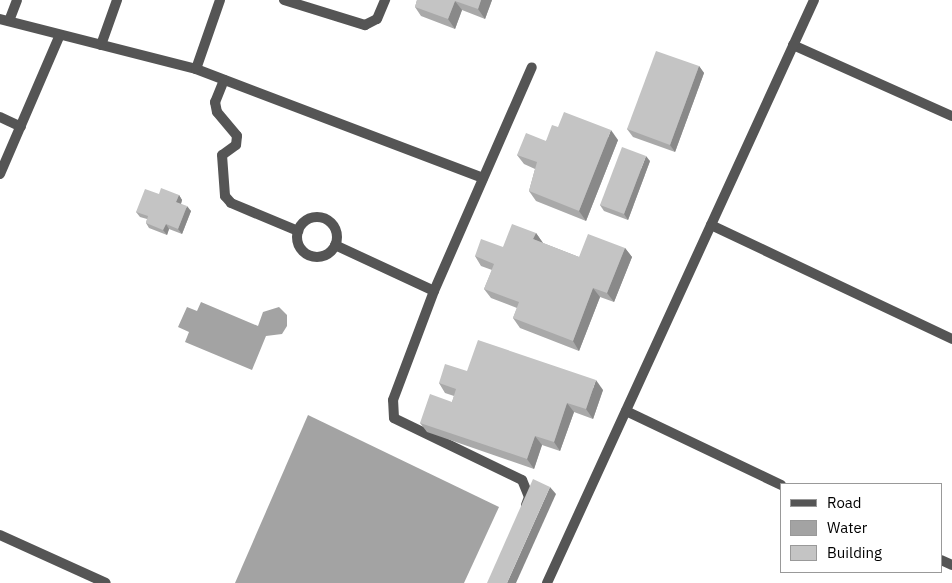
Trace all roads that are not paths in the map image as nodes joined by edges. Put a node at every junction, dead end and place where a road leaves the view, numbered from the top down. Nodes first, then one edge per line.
1 (17, 0) edge
2 (117, 0) edge
3 (220, 0) edge
4 (284, 0) edge
5 (385, 0) edge
6 (814, 0) edge
7 (4, 20) edge
8 (60, 35) junction
9 (101, 45) junction
10 (793, 45) junction
11 (532, 67) dead end
12 (196, 69) junction
13 (224, 80) junction
14 (952, 116) edge
15 (0, 118) edge
16 (21, 127) junction
17 (0, 174) edge
18 (483, 178) junction
19 (711, 225) junction
20 (298, 231) junction
21 (335, 245) junction
22 (434, 291) junction
23 (952, 339) edge
24 (626, 412) junction
25 (780, 484) edge
26 (522, 514) edge
27 (0, 535) edge
28 (106, 583) edge
29 (547, 583) edge

1 - 7 street
2 - 9 street
3 - 12 street
4 - 5 street
6 - 10 street
7 - 8 street
8 - 9 street
8 - 16 street
9 - 12 street
10 - 14 street
10 - 19 street
11 - 18 street
12 - 13 street
13 - 18 street
13 - 20 street
15 - 16 street
16 - 17 street
18 - 22 street
19 - 23 street
19 - 24 street
20 - 21 street
20 - 21 street
21 - 22 street
22 - 26 street
24 - 25 street
24 - 29 street
27 - 28 street

